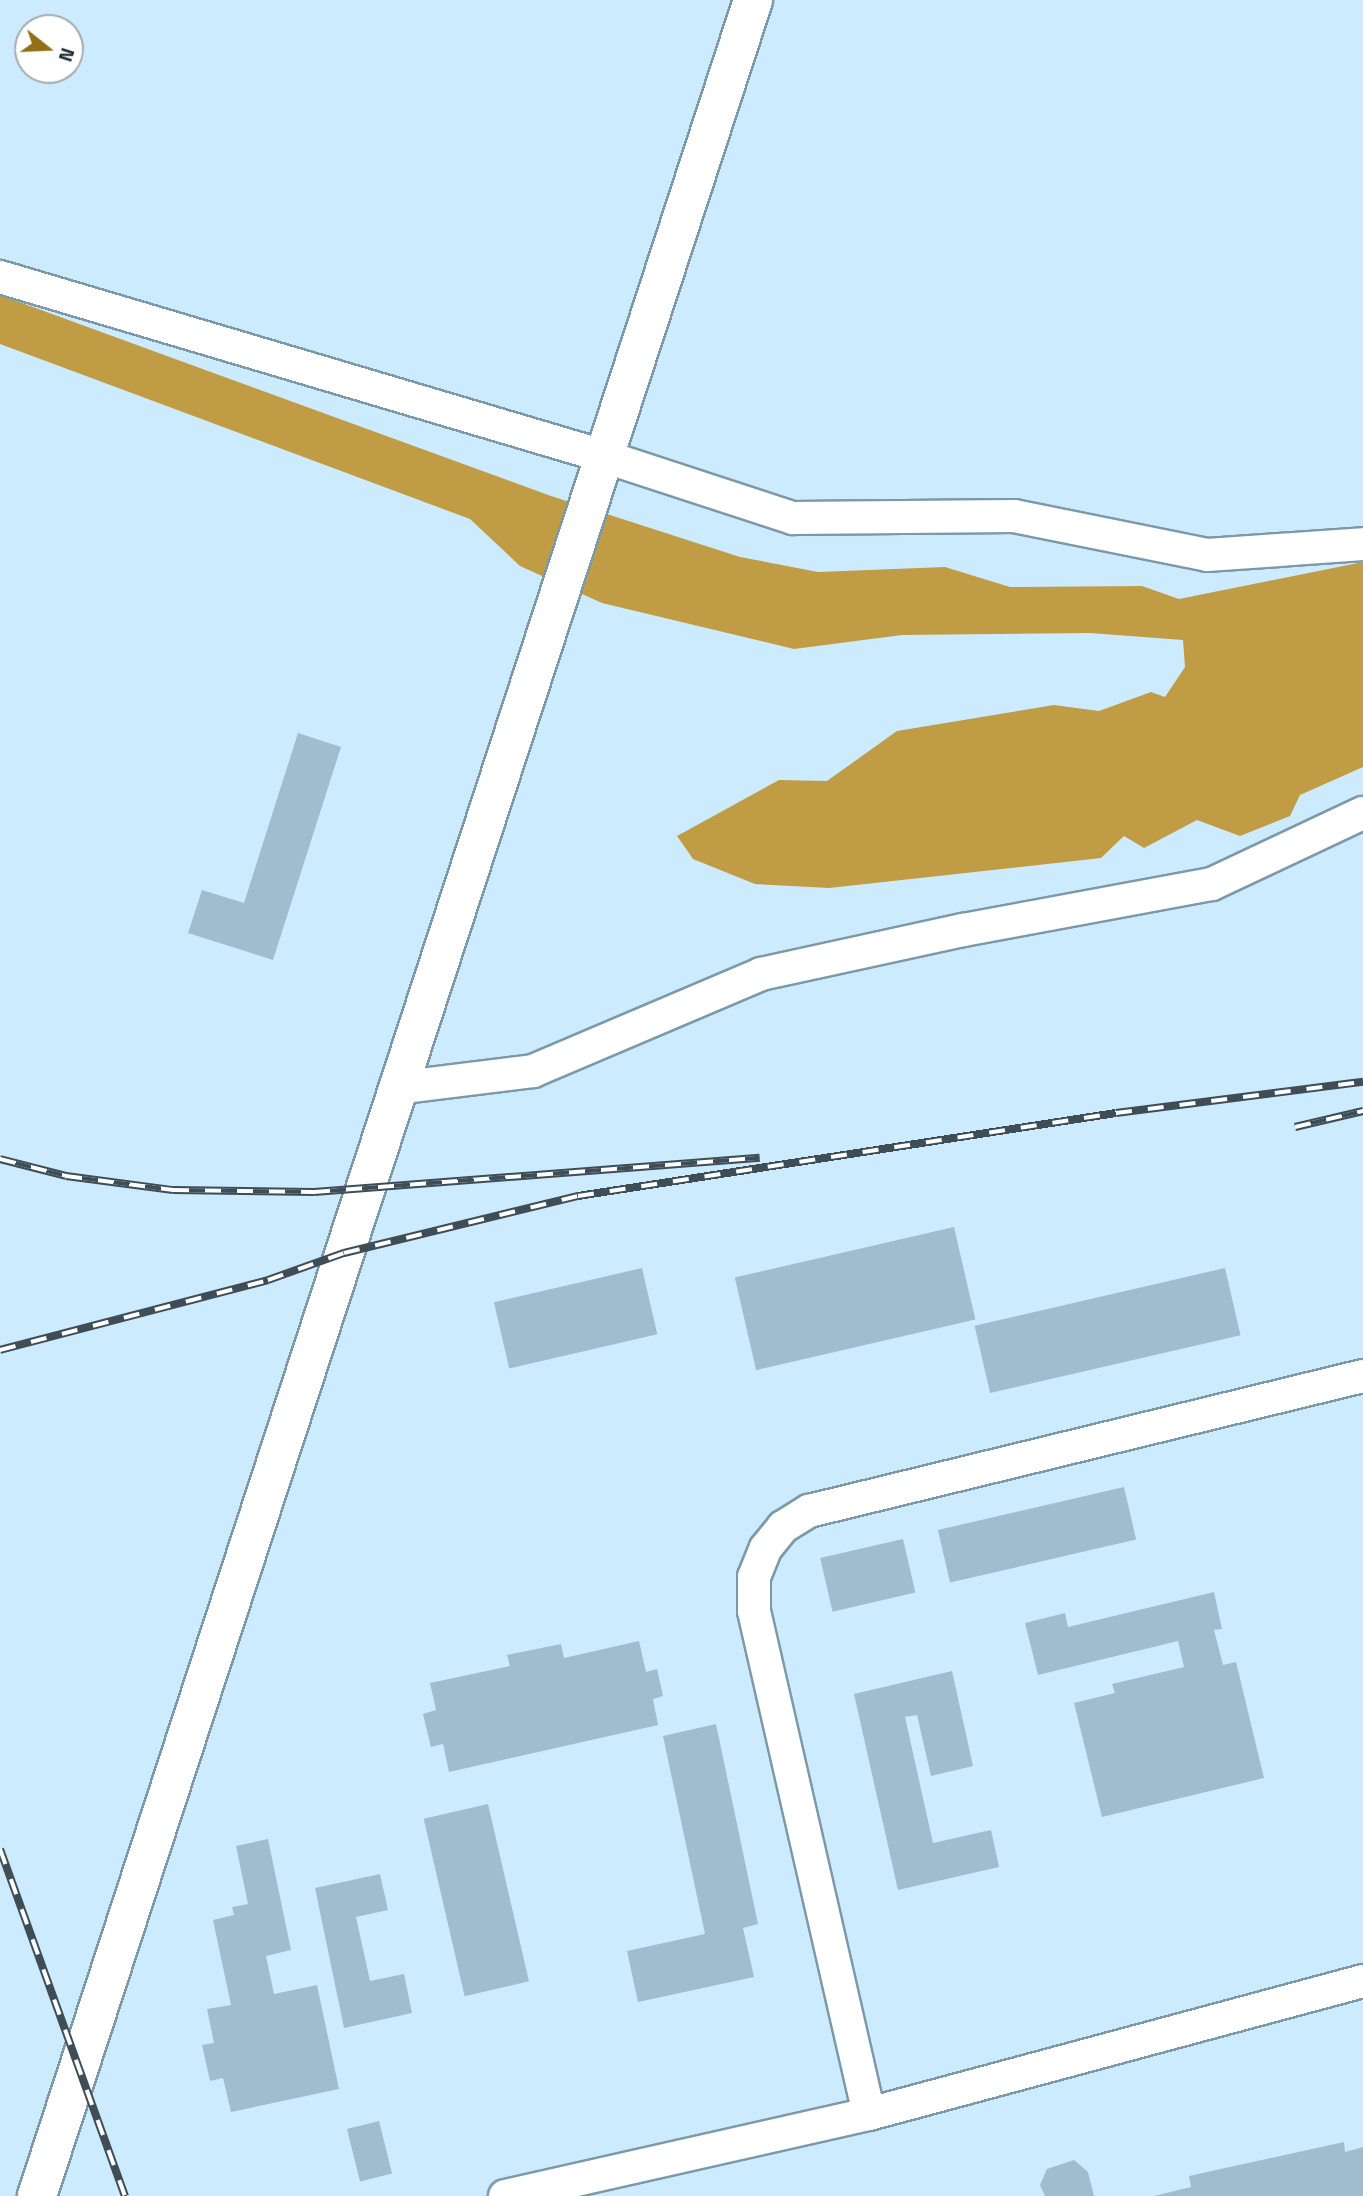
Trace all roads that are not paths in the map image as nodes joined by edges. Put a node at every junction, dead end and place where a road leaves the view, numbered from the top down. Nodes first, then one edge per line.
1 (753, 0) edge
2 (0, 277) edge
3 (599, 468) junction
4 (1363, 544) edge
5 (1363, 813) edge
6 (397, 1088) junction
7 (1363, 1376) edge
8 (1363, 1981) edge
9 (869, 2114) junction
10 (37, 2196) edge
11 (505, 2196) edge

1 - 3 main road
2 - 3 street
3 - 4 street
3 - 6 main road
5 - 6 street
6 - 10 main road
7 - 9 street
8 - 9 street
9 - 11 street

